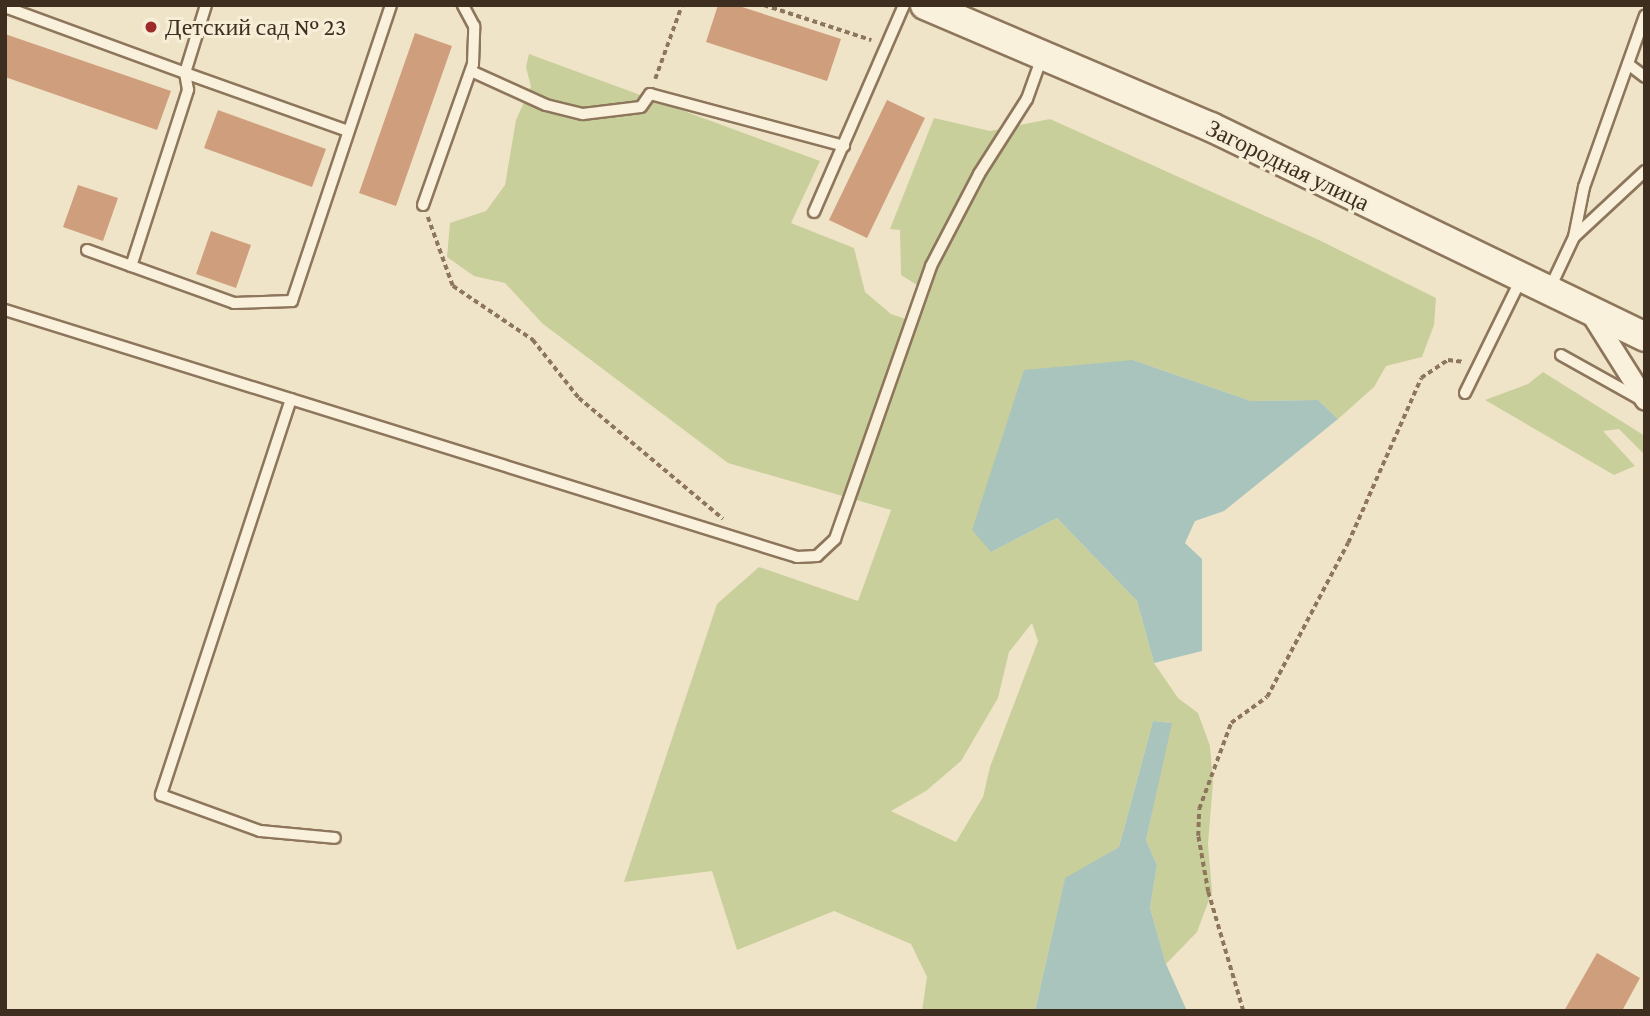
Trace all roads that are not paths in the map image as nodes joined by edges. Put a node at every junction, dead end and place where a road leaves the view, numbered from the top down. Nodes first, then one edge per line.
1 (206, 5) edge
2 (391, 5) edge
3 (463, 5) edge
4 (904, 5) edge
5 (925, 5) edge
6 (5, 7) edge
7 (1645, 16) edge
8 (1044, 53) junction
9 (1628, 64) junction
10 (471, 71) junction
11 (185, 73) junction
12 (1645, 76) edge
13 (348, 131) junction
14 (844, 146) junction
15 (1645, 170) edge
16 (424, 205) road end
17 (814, 212) dead end
18 (1574, 237) junction
19 (87, 250) dead end
20 (131, 266) junction
21 (1521, 279) junction
22 (1549, 292) junction
23 (5, 310) edge
24 (1588, 311) junction
25 (1645, 337) edge
26 (1561, 355) dead end
27 (1465, 393) dead end
28 (291, 399) junction
29 (1645, 401) edge
30 (335, 838) dead end

1 - 11 lane
2 - 13 lane
3 - 10 lane
4 - 14 lane
5 - 8 main road, Загородная улица
6 - 11 lane
7 - 9 lane
8 - 21 main road, Загородная улица
8 - 28 lane
9 - 12 lane
9 - 18 lane
10 - 14 lane
10 - 16 lane
11 - 13 lane
11 - 20 lane
13 - 20 lane
14 - 17 lane
15 - 18 lane
18 - 22 lane
19 - 20 lane
21 - 22 main road, Загородная улица
21 - 27 lane
22 - 24 main road, Загородная улица
23 - 28 lane
24 - 25 main road, Загородная улица
24 - 29 street
26 - 29 lane
28 - 30 lane

